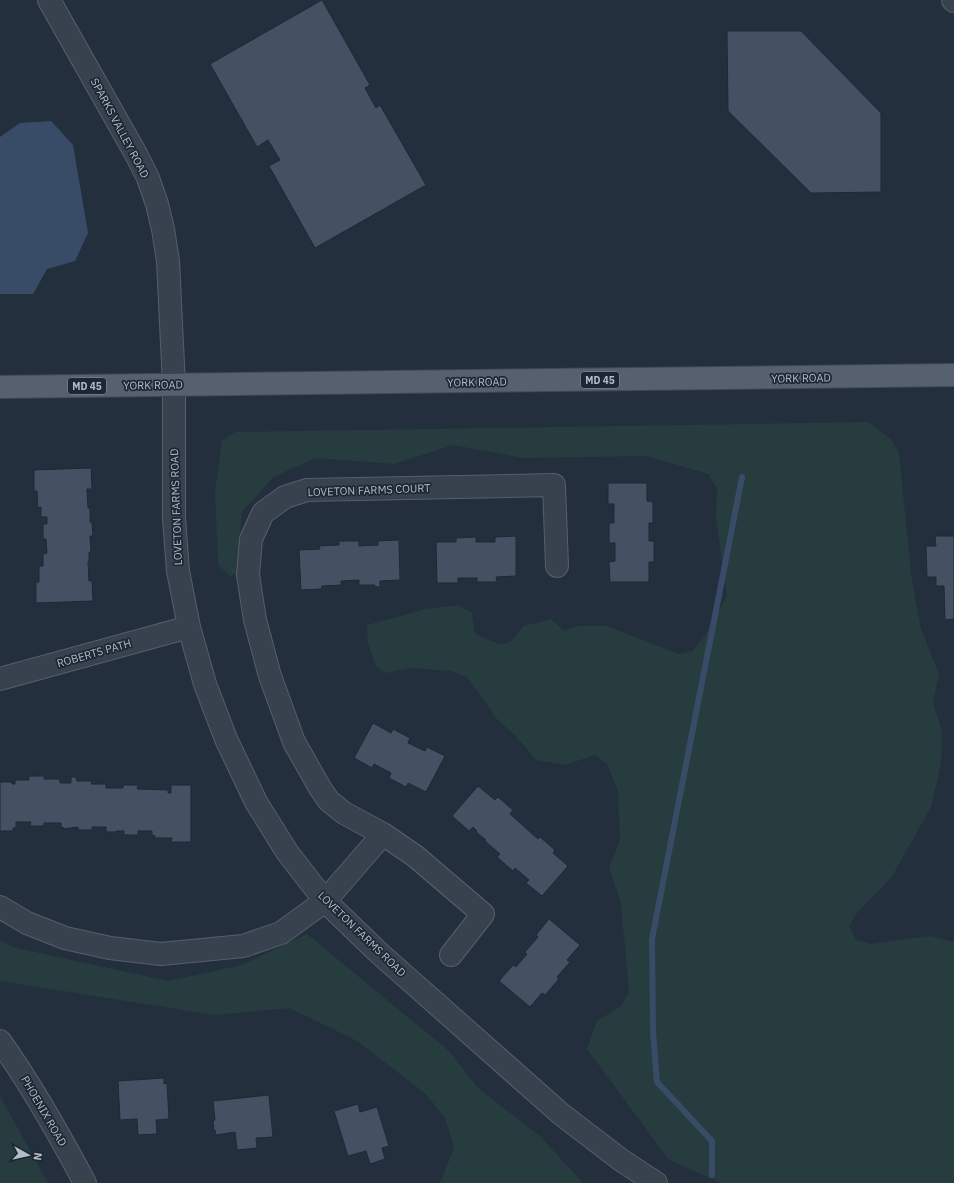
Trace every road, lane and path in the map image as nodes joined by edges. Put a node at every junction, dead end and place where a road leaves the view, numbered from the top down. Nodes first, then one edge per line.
1 (49, 0) edge
2 (954, 376) edge
3 (174, 385) junction
4 (0, 387) edge
5 (557, 566) dead end
6 (189, 627) junction
7 (0, 679) edge
8 (383, 834) junction
9 (325, 901) junction
10 (0, 907) edge
11 (451, 955) dead end
12 (0, 1041) edge
13 (85, 1183) edge
14 (656, 1183) edge

1 - 3 street, SPARKS VALLEY ROAD
2 - 3 main road, YORK ROAD / MD 45
3 - 4 main road, YORK ROAD / MD 45
3 - 6 street, LOVETON FARMS ROAD
5 - 8 street, LOVETON FARMS COURT
6 - 7 street, ROBERTS PATH
6 - 9 street, LOVETON FARMS ROAD
8 - 9 street
8 - 11 street, LOVETON FARMS COURT
9 - 10 street
9 - 14 street, LOVETON FARMS ROAD
12 - 13 street, PHOENIX ROAD

